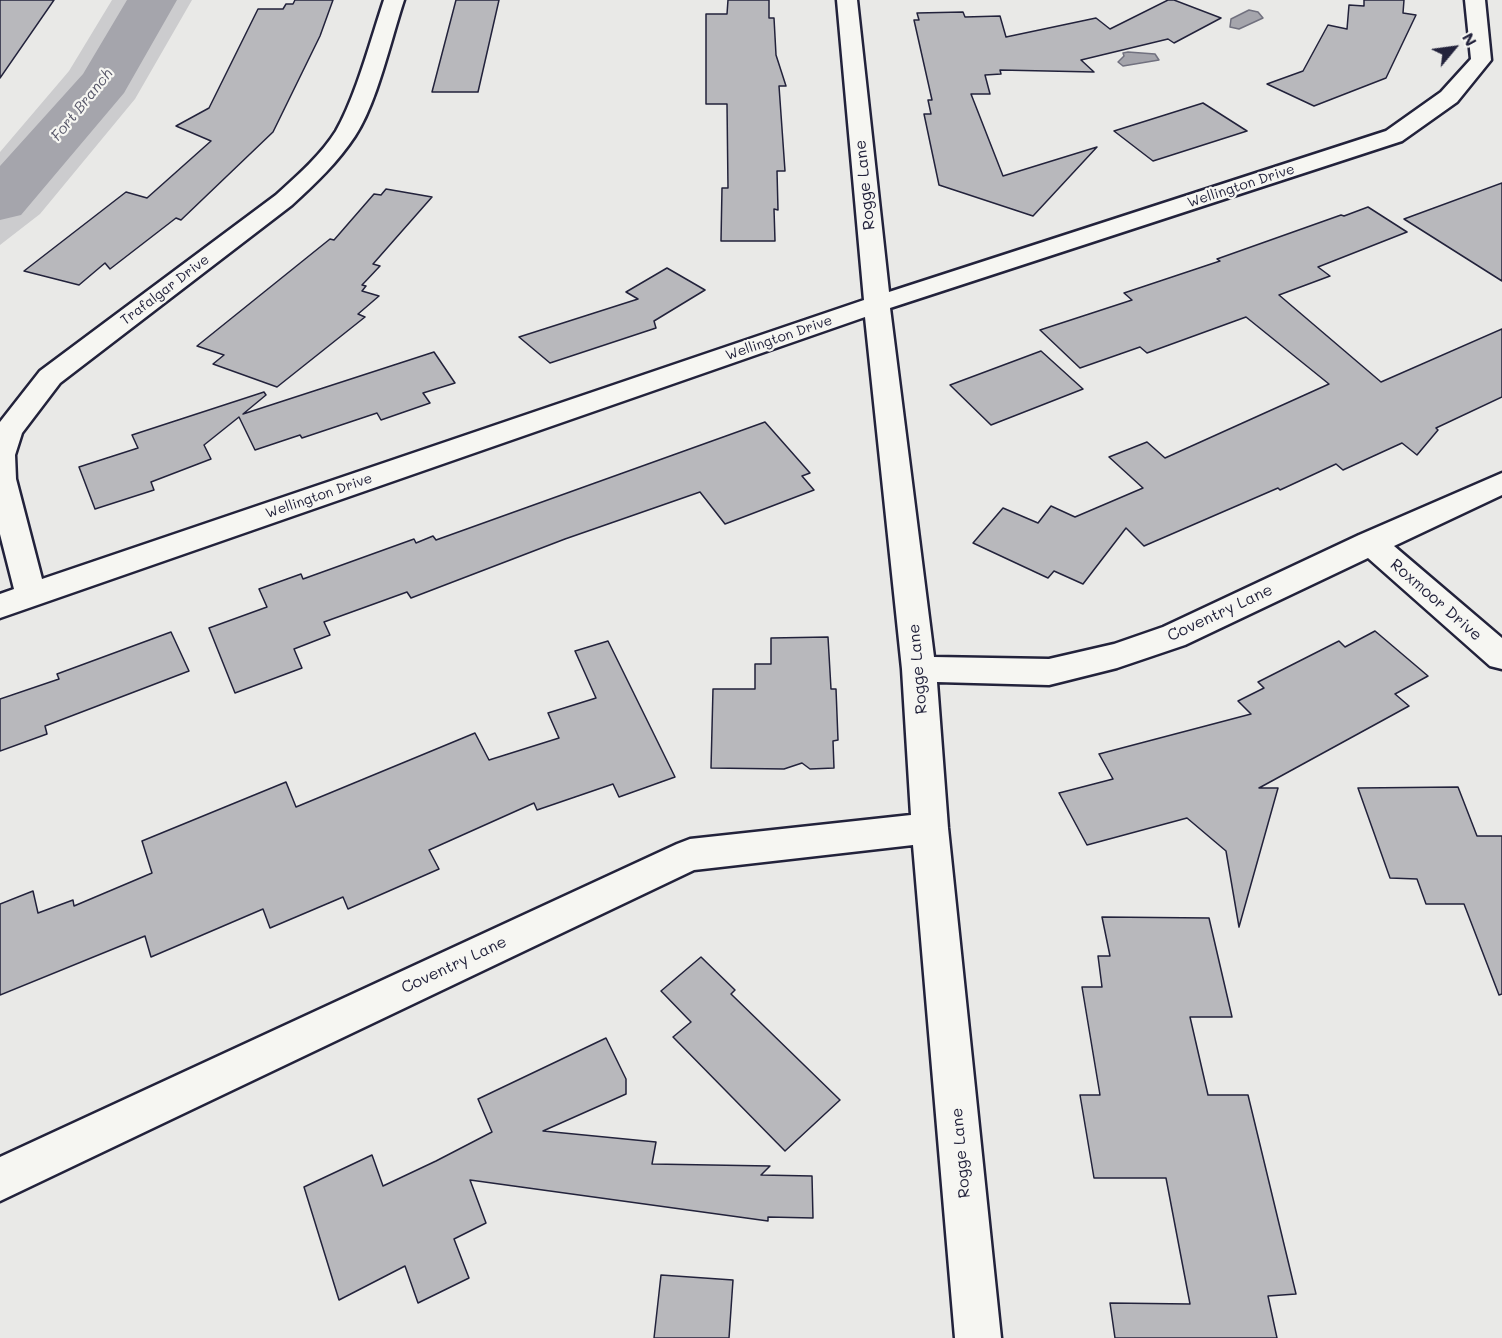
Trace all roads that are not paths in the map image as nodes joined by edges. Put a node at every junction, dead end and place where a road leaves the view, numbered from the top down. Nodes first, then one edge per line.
1 (394, 0) edge
2 (847, 0) edge
3 (1475, 0) edge
4 (877, 304) junction
5 (1502, 483) edge
6 (1370, 543) junction
7 (31, 596) junction
8 (0, 606) edge
9 (1502, 657) edge
10 (919, 669) junction
11 (930, 828) junction
12 (0, 1179) edge
13 (978, 1338) edge

1 - 7 street, Trafalgar Drive
2 - 4 street, Rogge Lane
3 - 4 street, Wellington Drive
4 - 7 street, Wellington Drive
4 - 10 street, Rogge Lane
5 - 6 street, Coventry Lane
6 - 9 street, Roxmoor Drive
6 - 10 street, Coventry Lane
7 - 8 street, Wellington Drive
10 - 11 street, Rogge Lane
11 - 12 street, Coventry Lane
11 - 13 street, Rogge Lane

